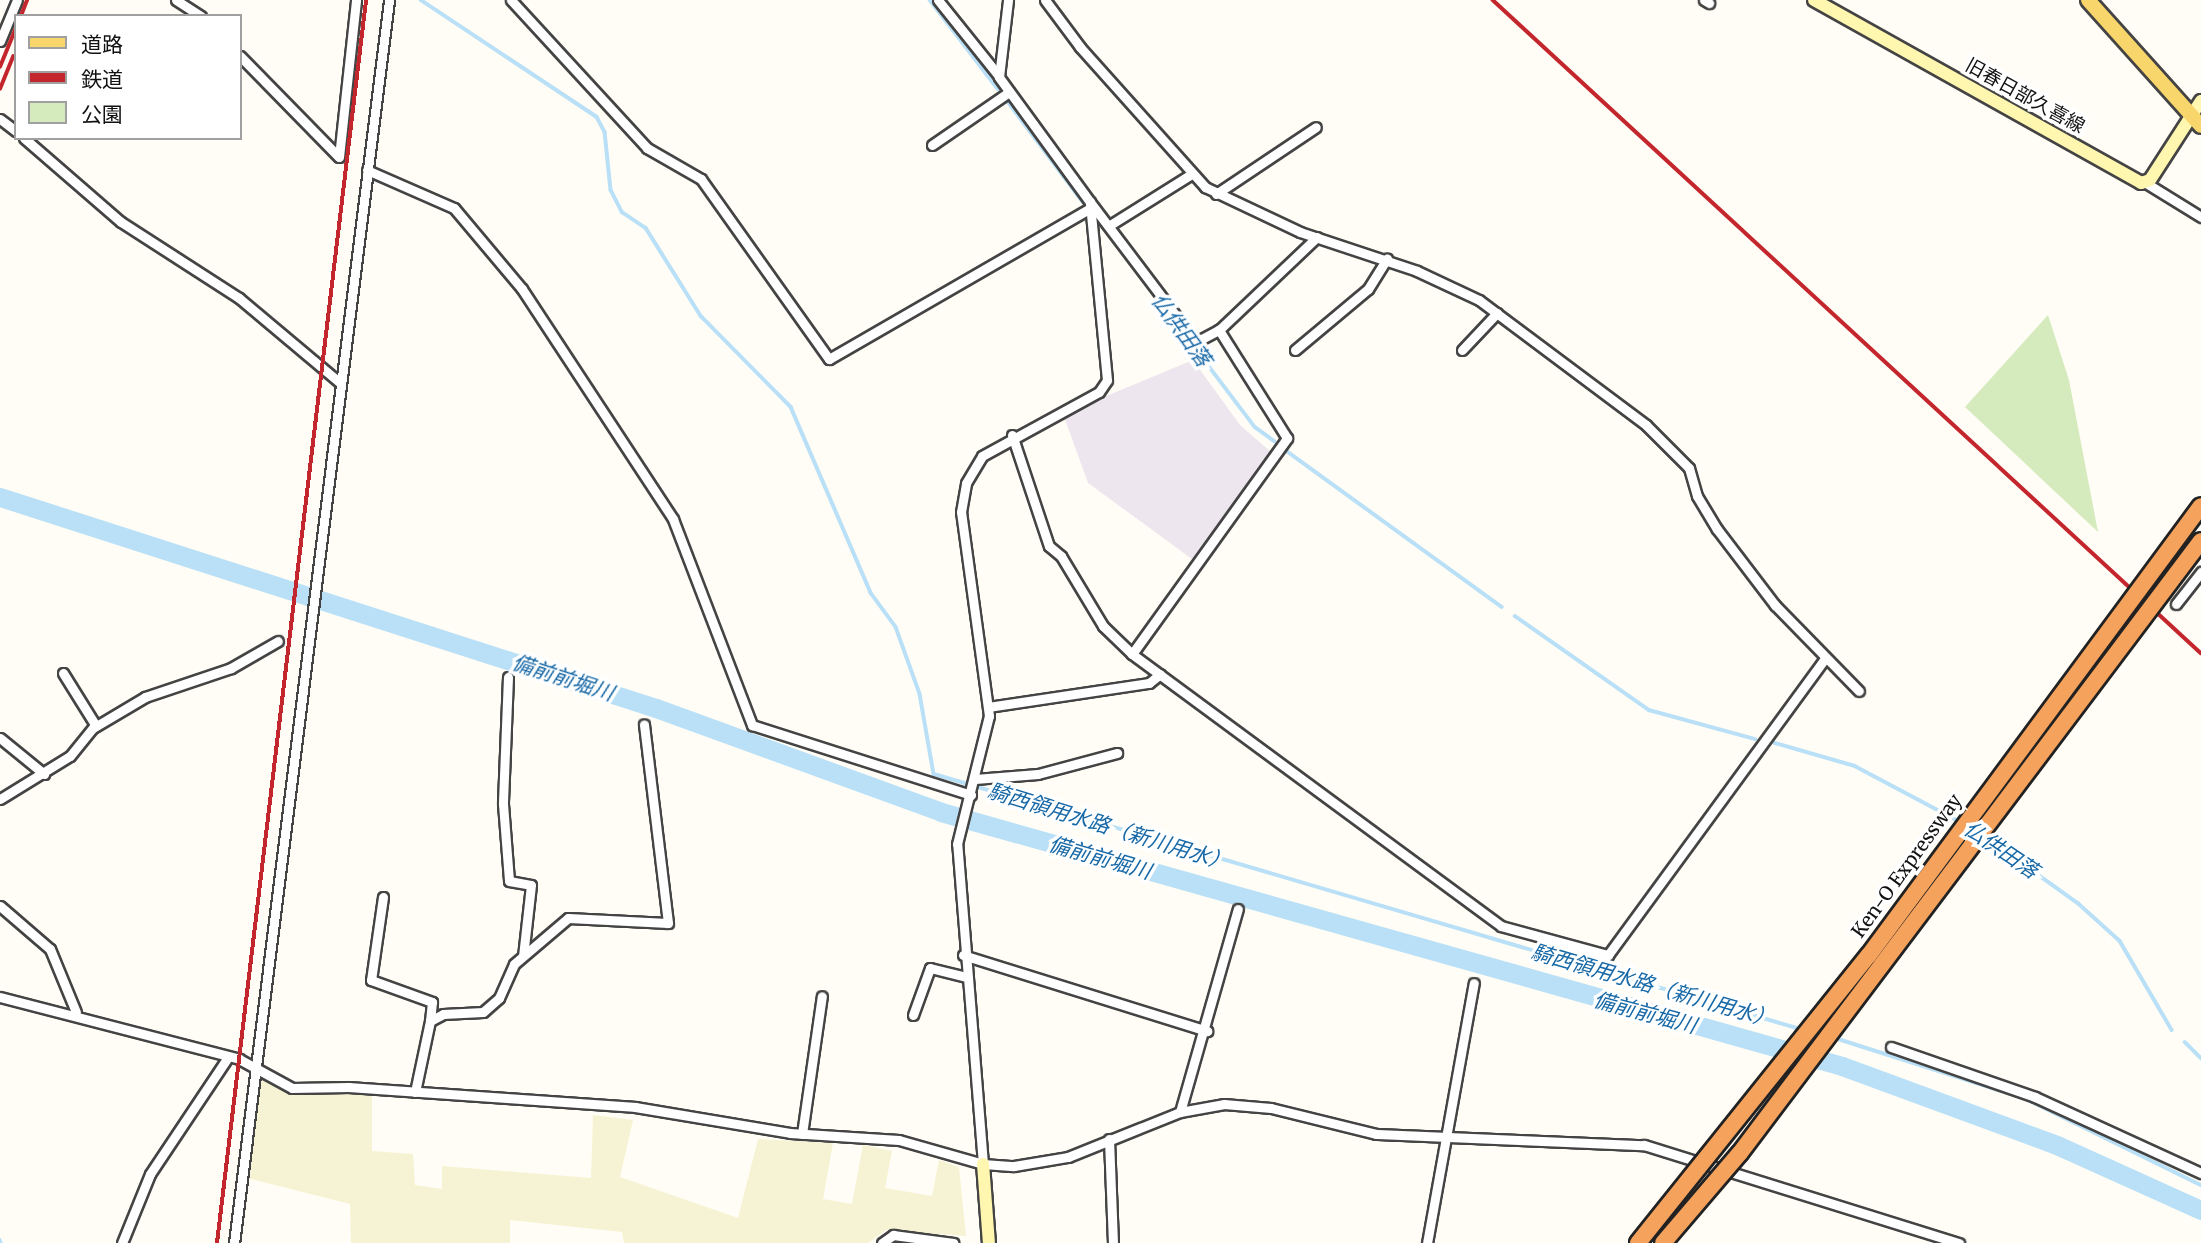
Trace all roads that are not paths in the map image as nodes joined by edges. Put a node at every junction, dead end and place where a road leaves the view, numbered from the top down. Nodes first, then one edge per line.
1 (17, 0) edge
2 (176, 0) edge
3 (356, 0) edge
4 (389, 0) edge
5 (510, 0) edge
6 (938, 0) edge
7 (1007, 0) edge
8 (1045, 0) edge
9 (1814, 0) edge
10 (2088, 0) edge
11 (198, 14) edge
12 (0, 41) edge
13 (242, 59) edge
14 (999, 77) junction
15 (1009, 92) junction
16 (2201, 101) edge
17 (2196, 120) edge
18 (1316, 127) dead end
19 (26, 140) edge
20 (932, 145) dead end
21 (367, 170) junction
22 (1190, 175) junction
23 (2146, 183) junction
24 (1216, 194) junction
25 (1089, 206) junction
26 (2201, 217) edge
27 (1110, 225) junction
28 (1317, 237) junction
29 (1387, 259) junction
30 (1497, 313) junction
31 (1219, 330) junction
32 (1295, 350) dead end
33 (1462, 350) dead end
34 (340, 382) junction
35 (1012, 435) junction
36 (2201, 506) edge
37 (2201, 541) edge
38 (2201, 572) edge
39 (2176, 604) dead end
40 (278, 641) dead end
41 (1132, 654) junction
42 (1825, 659) junction
43 (62, 673) dead end
44 (1160, 674) junction
45 (508, 677) dead end
46 (1859, 691) dead end
47 (988, 707) junction
48 (644, 724) dead end
49 (96, 726) junction
50 (0, 738) edge
51 (1117, 753) dead end
52 (44, 774) junction
53 (975, 779) junction
54 (971, 795) junction
55 (0, 799) edge
56 (383, 897) dead end
57 (0, 906) edge
58 (1238, 909) dead end
59 (963, 955) junction
60 (523, 956) junction
61 (965, 977) junction
62 (1474, 983) dead end
63 (822, 996) dead end
64 (0, 997) edge
65 (76, 1012) junction
66 (913, 1015) dead end
67 (430, 1021) junction
68 (1207, 1031) junction
69 (1891, 1047) dead end
70 (228, 1057) junction
71 (254, 1068) junction
72 (415, 1092) junction
73 (1180, 1112) junction
74 (802, 1134) junction
75 (1109, 1139) junction
76 (1445, 1139) junction
77 (983, 1164) junction
78 (2201, 1173) edge
79 (122, 1243) edge
80 (234, 1243) edge
81 (882, 1243) edge
82 (953, 1243) edge
83 (989, 1243) edge
84 (1113, 1243) edge
85 (1427, 1243) edge
86 (1638, 1243) edge
87 (1663, 1243) edge
88 (1959, 1243) edge

1 - 12 street
2 - 11 street
3 - 13 street
4 - 21 street
5 - 25 street
6 - 14 street
7 - 14 street
8 - 22 street
9 - 23 street, 旧春日部久喜線
10 - 17 main road
14 - 15 street
15 - 20 street
15 - 25 street
16 - 17 street
17 - 23 street
18 - 24 street
19 - 34 street
21 - 34 street
21 - 54 street
22 - 24 street
22 - 27 street
23 - 26 street
24 - 28 street
25 - 27 street
25 - 35 street
27 - 31 street
28 - 29 street
28 - 31 street
29 - 30 street
29 - 32 street
30 - 33 street
30 - 42 street
31 - 41 street
34 - 71 street
35 - 41 street
35 - 47 street
36 - 86 highway, Ken-O Expressway, bridge
37 - 87 highway, Ken-O Expressway, bridge
38 - 39 street
40 - 49 street
41 - 44 street
42 - 44 street
42 - 46 street
43 - 49 street
44 - 47 street
45 - 60 street
47 - 53 street
48 - 60 street
49 - 52 street
50 - 52 street
51 - 53 street
52 - 55 street
53 - 54 street
54 - 59 street
56 - 67 street
57 - 65 street
58 - 68 street
59 - 61 street
59 - 68 street
60 - 67 street
61 - 66 street
61 - 77 street
62 - 76 street
63 - 74 street
64 - 65 street
65 - 70 street
67 - 72 street
68 - 73 street
69 - 78 street
70 - 71 street
70 - 79 street
71 - 72 street
71 - 80 street
72 - 74 street
73 - 75 street
73 - 76 street
74 - 77 street
75 - 77 street
75 - 84 street
76 - 85 street
76 - 88 street
77 - 83 street
81 - 82 street

